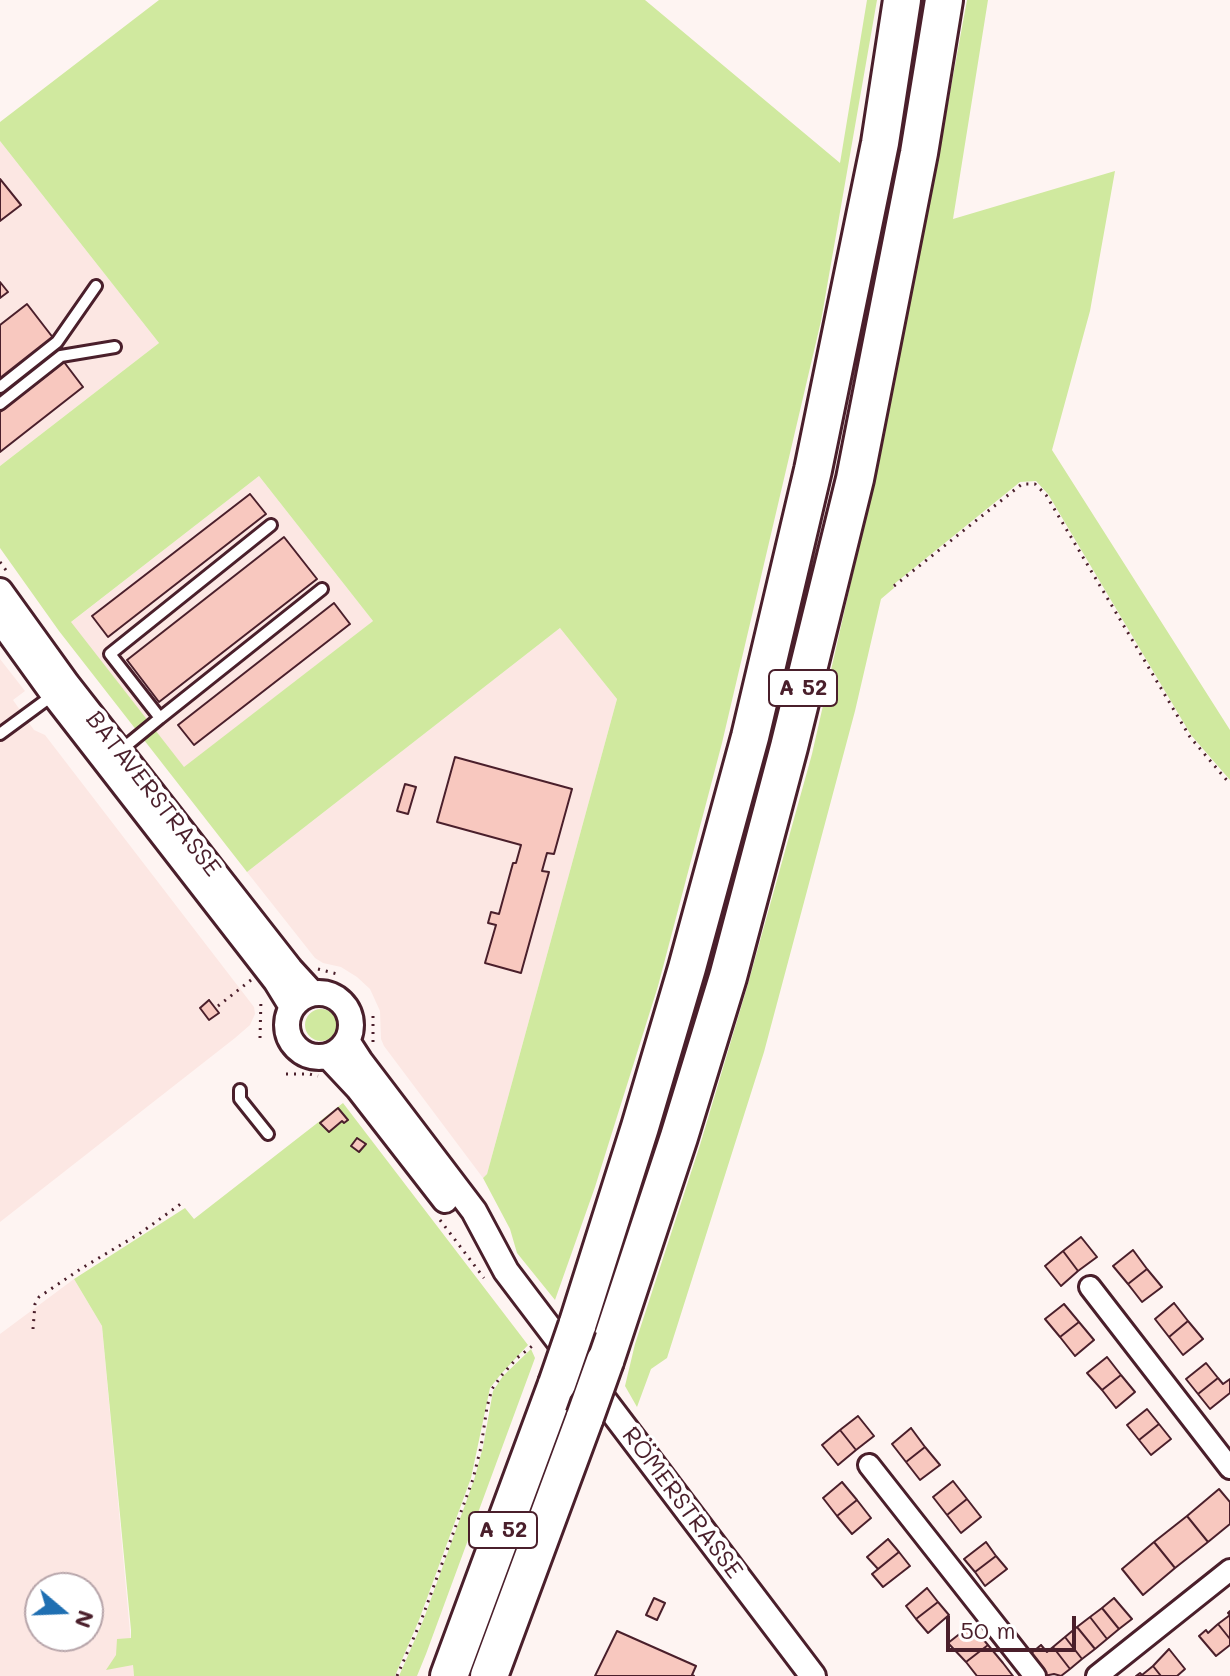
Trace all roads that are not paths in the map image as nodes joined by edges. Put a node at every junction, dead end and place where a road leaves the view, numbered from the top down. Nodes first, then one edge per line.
1 (902, 0) edge
2 (944, 0) edge
3 (96, 286) dead end
4 (115, 347) dead end
5 (0, 387) edge
6 (0, 404) edge
7 (271, 525) dead end
8 (322, 589) dead end
9 (0, 591) edge
10 (0, 620) edge
11 (60, 690) junction
12 (160, 718) junction
13 (0, 734) edge
14 (119, 751) junction
15 (312, 993) junction
16 (292, 1007) junction
17 (338, 1049) junction
18 (240, 1090) dead end
19 (268, 1134) dead end
20 (1090, 1287) dead end
21 (564, 1328) junction
22 (869, 1465) dead end
23 (1230, 1468) edge
24 (1230, 1570) edge
25 (449, 1676) edge
26 (489, 1676) edge
27 (813, 1676) edge
28 (1035, 1676) edge
29 (1097, 1676) edge

1 - 21 highway, A 52
2 - 26 highway, A 52, bridge
3 - 5 lane
4 - 6 lane
7 - 12 lane
8 - 12 lane
9 - 11 street, BATAVERSTRASSE
10 - 11 street, BATAVERSTRASSE
11 - 13 lane
11 - 14 street, BATAVERSTRASSE
11 - 16 street, BATAVERSTRASSE
12 - 14 lane
14 - 15 street, BATAVERSTRASSE
15 - 16 street
15 - 17 street, BATAVERSTRASSE
16 - 17 street
17 - 21 street
18 - 19 lane
20 - 23 street
21 - 25 highway, A 52, bridge
21 - 27 street, RÖMERSTRASSE
22 - 28 street
24 - 29 street

